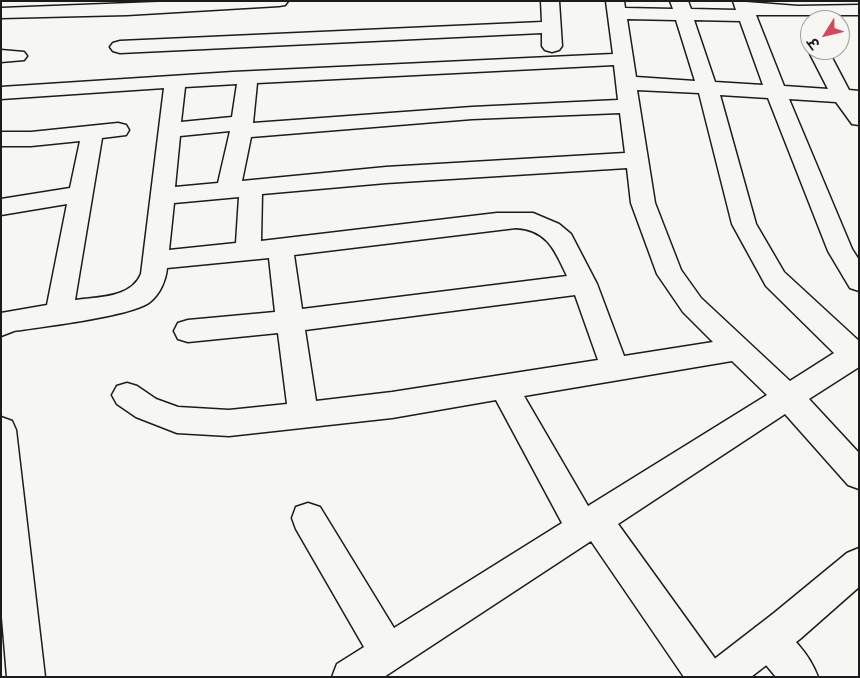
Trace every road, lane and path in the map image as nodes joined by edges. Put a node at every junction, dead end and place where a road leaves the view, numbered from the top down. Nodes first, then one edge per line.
1 (279, 1) edge
2 (550, 1) edge
3 (855, 1) edge
4 (129, 6) edge
5 (616, 7) edge
6 (681, 8) edge
7 (745, 9) edge
8 (859, 9) edge
9 (1, 13) edge
10 (799, 13) edge
11 (552, 27) junction
12 (120, 47) junction
13 (624, 59) junction
14 (825, 60) edge
15 (553, 62) junction
16 (248, 78) junction
17 (175, 82) junction
18 (113, 86) junction
19 (707, 87) junction
20 (776, 92) junction
21 (1, 93) edge
22 (629, 94) junction
23 (850, 96) edge
24 (859, 119) edge
25 (242, 127) junction
26 (118, 130) dead end
27 (170, 130) junction
28 (92, 133) junction
29 (1, 139) edge
30 (638, 160) junction
31 (240, 189) junction
32 (81, 194) junction
33 (163, 196) junction
34 (1, 207) edge
35 (280, 248) junction
36 (248, 251) junction
37 (156, 260) junction
38 (859, 281) edge
39 (584, 284) junction
40 (59, 313) junction
41 (290, 321) junction
42 (1, 325) edge
43 (188, 331) dead end
44 (738, 349) junction
45 (856, 354) edge
46 (615, 369) junction
47 (504, 387) junction
48 (127, 396) dead end
49 (787, 396) junction
50 (303, 415) junction
51 (1, 430) edge
52 (859, 475) edge
53 (308, 518) dead end
54 (588, 524) junction
55 (859, 565) edge
56 (769, 640) junction
57 (388, 652) junction
58 (26, 677) edge
59 (350, 677) edge
60 (706, 677) edge
61 (721, 677) edge
62 (800, 677) edge

1 - 4 street
2 - 11 street
3 - 8 street
4 - 9 street
4 - 12 street
5 - 6 street
5 - 13 street
6 - 7 street
6 - 19 street
7 - 10 street
7 - 20 street
8 - 10 street
11 - 12 street
11 - 15 street
12 - 18 street
13 - 15 street
13 - 22 street
14 - 23 street
15 - 16 street
16 - 17 street
16 - 25 street
17 - 18 street
17 - 27 street
18 - 21 street
19 - 20 street
19 - 22 street
19 - 45 street
20 - 23 street
20 - 38 street
22 - 25 street
22 - 30 street
23 - 24 street
25 - 27 street
25 - 31 street
26 - 28 street
27 - 33 street
28 - 29 street
28 - 32 street
30 - 31 street
30 - 44 street
31 - 33 street
31 - 36 street
32 - 34 street
32 - 40 street
33 - 37 street
35 - 36 street
35 - 39 street
35 - 41 street
36 - 37 street
37 - 40 street
39 - 41 street
39 - 46 street
40 - 42 street
41 - 43 street
41 - 50 street
44 - 46 street
44 - 49 street
45 - 49 street
46 - 47 street
47 - 50 street
47 - 54 street
48 - 50 street
49 - 52 street
49 - 54 street
51 - 58 street
53 - 57 street
54 - 57 street
54 - 60 street
55 - 56 street
56 - 61 street
56 - 62 street
57 - 59 street

